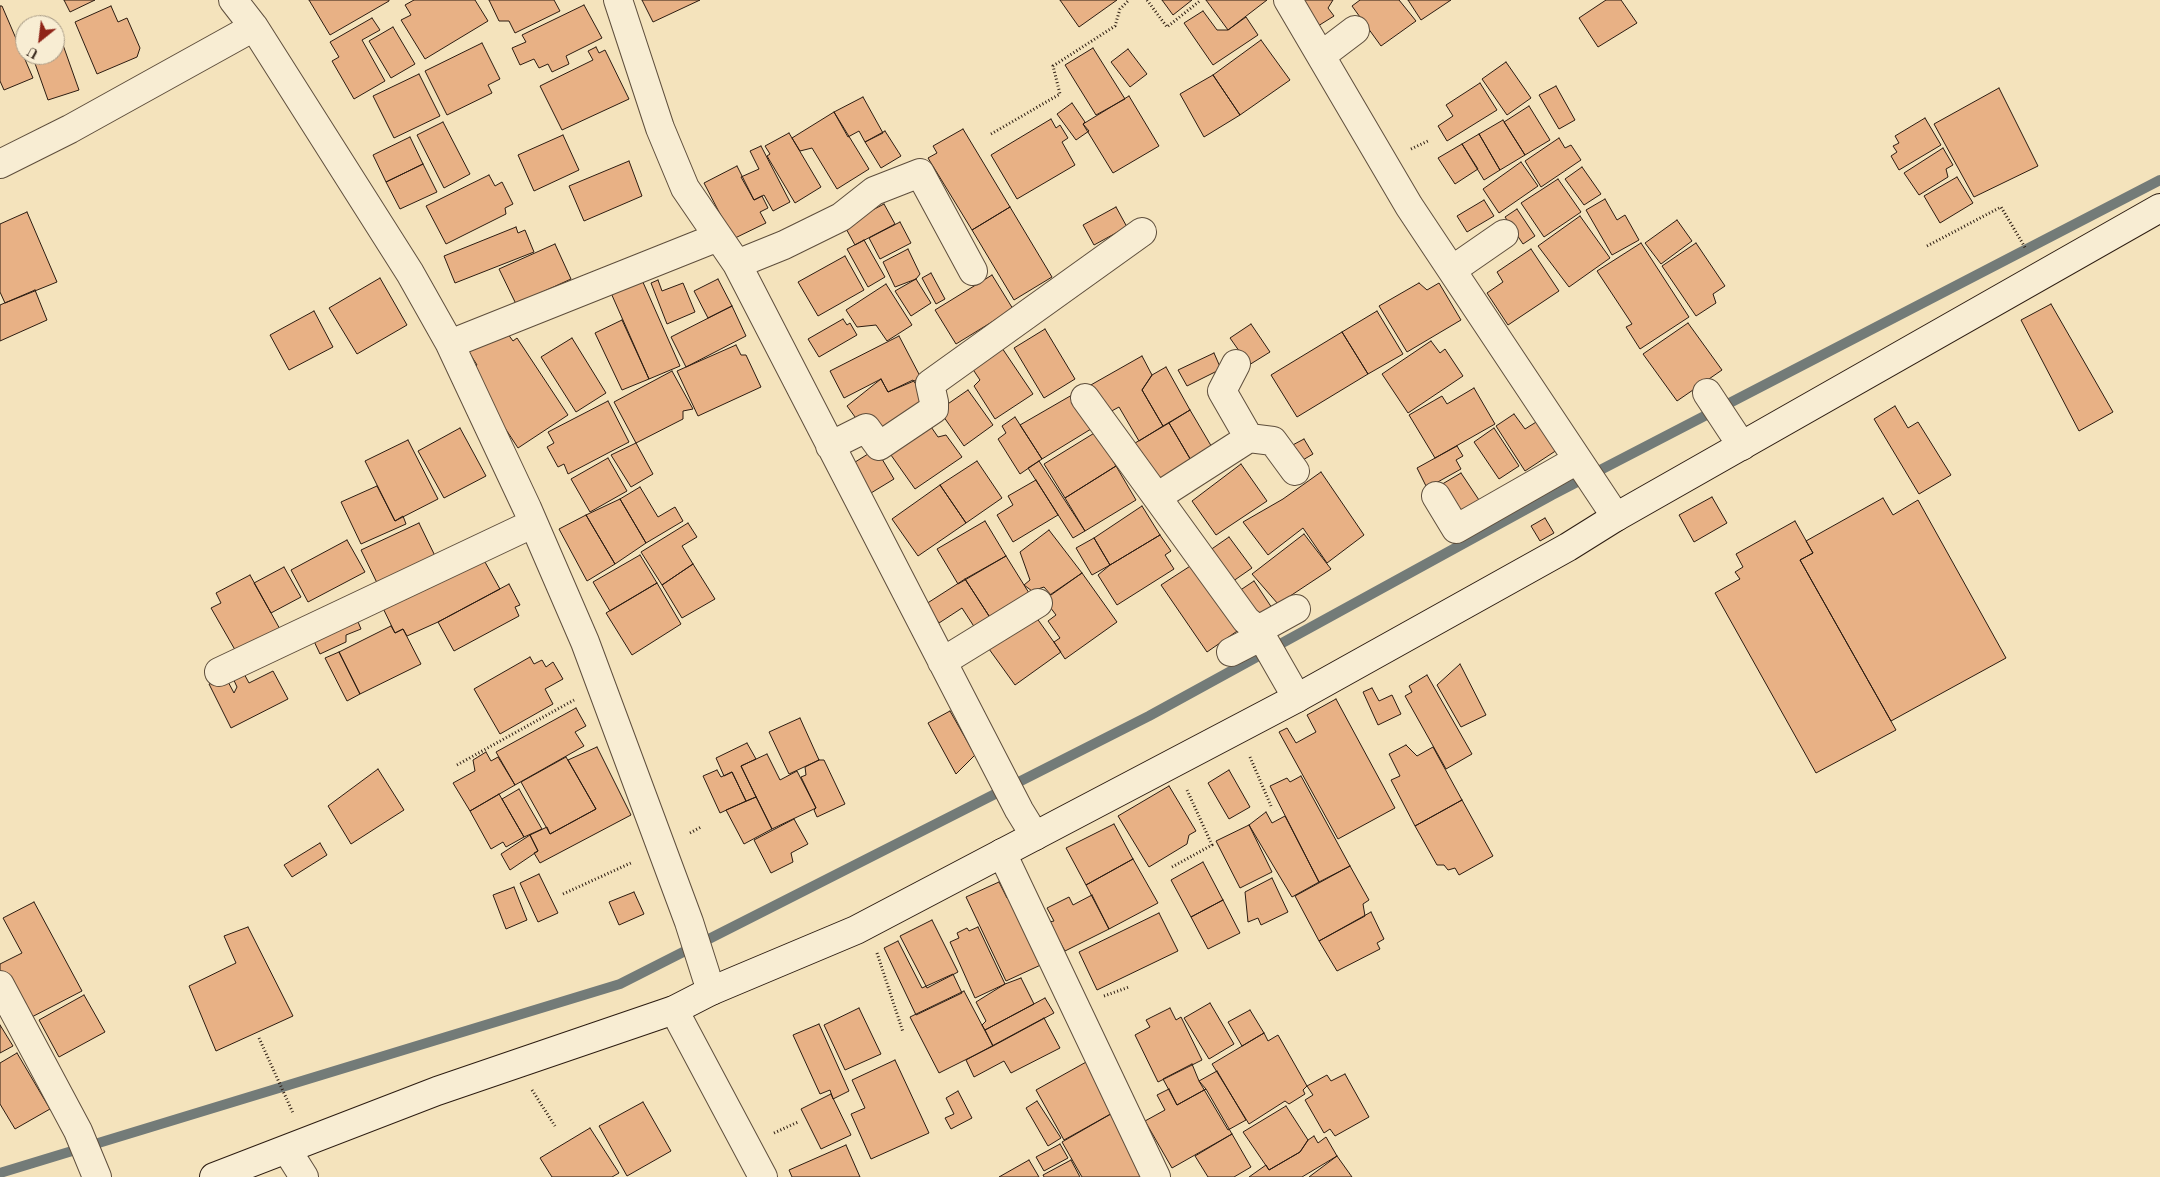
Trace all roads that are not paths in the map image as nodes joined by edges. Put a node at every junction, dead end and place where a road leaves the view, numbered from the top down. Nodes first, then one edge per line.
1 (233, 0) edge
2 (618, 0) edge
3 (1288, 0) edge
4 (254, 27) junction
5 (1355, 30) dead end
6 (1322, 55) junction
7 (0, 164) edge
8 (2160, 208) edge
9 (1142, 232) dead end
10 (1504, 234) dead end
11 (718, 237) junction
12 (737, 264) junction
13 (1452, 270) junction
14 (973, 271) dead end
15 (450, 344) junction
16 (1236, 364) dead end
17 (1710, 396) dead end
18 (1084, 398) dead end
19 (1736, 436) junction
20 (1250, 438) junction
21 (830, 446) junction
22 (1573, 453) junction
23 (1295, 470) dead end
24 (1436, 496) dead end
25 (1157, 497) junction
26 (1611, 509) junction
27 (532, 524) junction
28 (1038, 603) dead end
29 (1296, 609) dead end
30 (1260, 633) junction
31 (1231, 652) dead end
32 (942, 662) junction
33 (219, 672) dead end
34 (1297, 698) junction
35 (1035, 836) junction
36 (1002, 853) junction
37 (0, 985) edge
38 (711, 992) junction
39 (674, 1010) junction
40 (287, 1150) junction
41 (97, 1176) edge
42 (214, 1177) edge
43 (304, 1177) edge
44 (763, 1177) edge
45 (1156, 1177) edge

1 - 4 street
2 - 11 street
3 - 6 street
4 - 7 street
4 - 15 street
5 - 6 street
6 - 13 street
8 - 19 street
9 - 21 street
10 - 13 street
11 - 12 street
11 - 15 street
12 - 14 street
12 - 21 street
13 - 22 street
15 - 27 street
16 - 20 street
17 - 19 street
18 - 25 street
19 - 26 street
20 - 23 street
20 - 25 street
21 - 32 street
22 - 24 street
22 - 26 street
25 - 30 street
26 - 34 street
27 - 33 street
27 - 38 street
28 - 32 street
29 - 30 street
30 - 31 street
30 - 34 street
32 - 35 street
34 - 35 street
35 - 36 street
36 - 38 street
36 - 45 street
37 - 41 street
38 - 39 street
39 - 40 street
39 - 44 street
40 - 42 street
40 - 43 street

